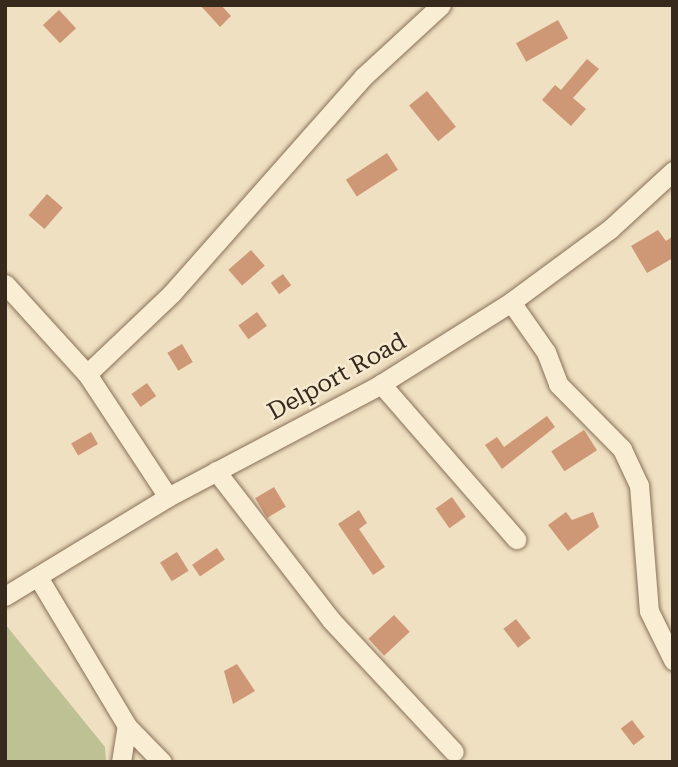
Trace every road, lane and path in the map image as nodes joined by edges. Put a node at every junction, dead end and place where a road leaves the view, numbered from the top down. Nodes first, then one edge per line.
1 (441, 5) edge
2 (673, 171) edge
3 (5, 284) edge
4 (511, 302) junction
5 (87, 374) junction
6 (381, 384) junction
7 (216, 471) junction
8 (168, 496) junction
9 (516, 540) dead end
10 (38, 576) junction
11 (5, 596) edge
12 (673, 660) edge
13 (127, 726) junction
14 (454, 752) dead end
15 (121, 762) edge
16 (162, 762) edge

1 - 5 street
2 - 4 street, Delport Road
3 - 5 street
4 - 6 street, Delport Road
4 - 12 street
5 - 8 street
6 - 7 street, Delport Road
6 - 9 street
7 - 8 street, Delport Road
7 - 14 street
8 - 10 street, Delport Road
10 - 11 street, Delport Road
10 - 13 street
13 - 15 street
13 - 16 street

